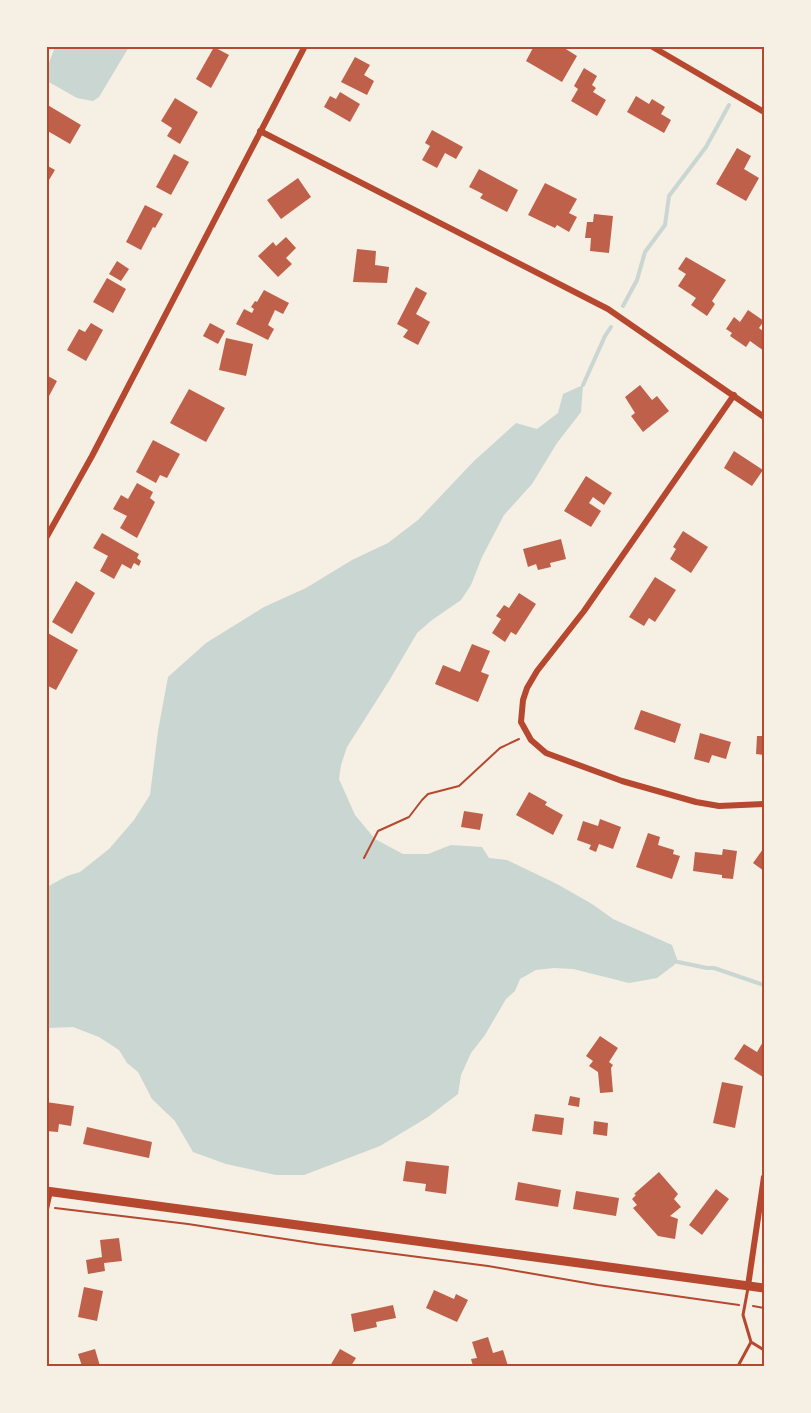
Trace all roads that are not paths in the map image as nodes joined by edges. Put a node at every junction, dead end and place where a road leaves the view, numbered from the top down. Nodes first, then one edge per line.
1 (305, 46) edge
2 (651, 46) edge
3 (765, 111) edge
4 (260, 131) junction
5 (734, 395) junction
6 (765, 417) edge
7 (46, 538) edge
8 (765, 804) edge
9 (765, 1177) edge
10 (48, 1191) edge
11 (47, 1208) edge
12 (748, 1286) junction
13 (765, 1288) edge
14 (751, 1342) junction
15 (765, 1350) edge
16 (738, 1366) edge

1 - 4 street
2 - 3 street
4 - 5 street
4 - 7 street
5 - 6 street
5 - 8 street
9 - 12 street
10 - 11 street
10 - 12 main road
12 - 13 main road
12 - 14 lane
14 - 15 lane
14 - 16 lane

